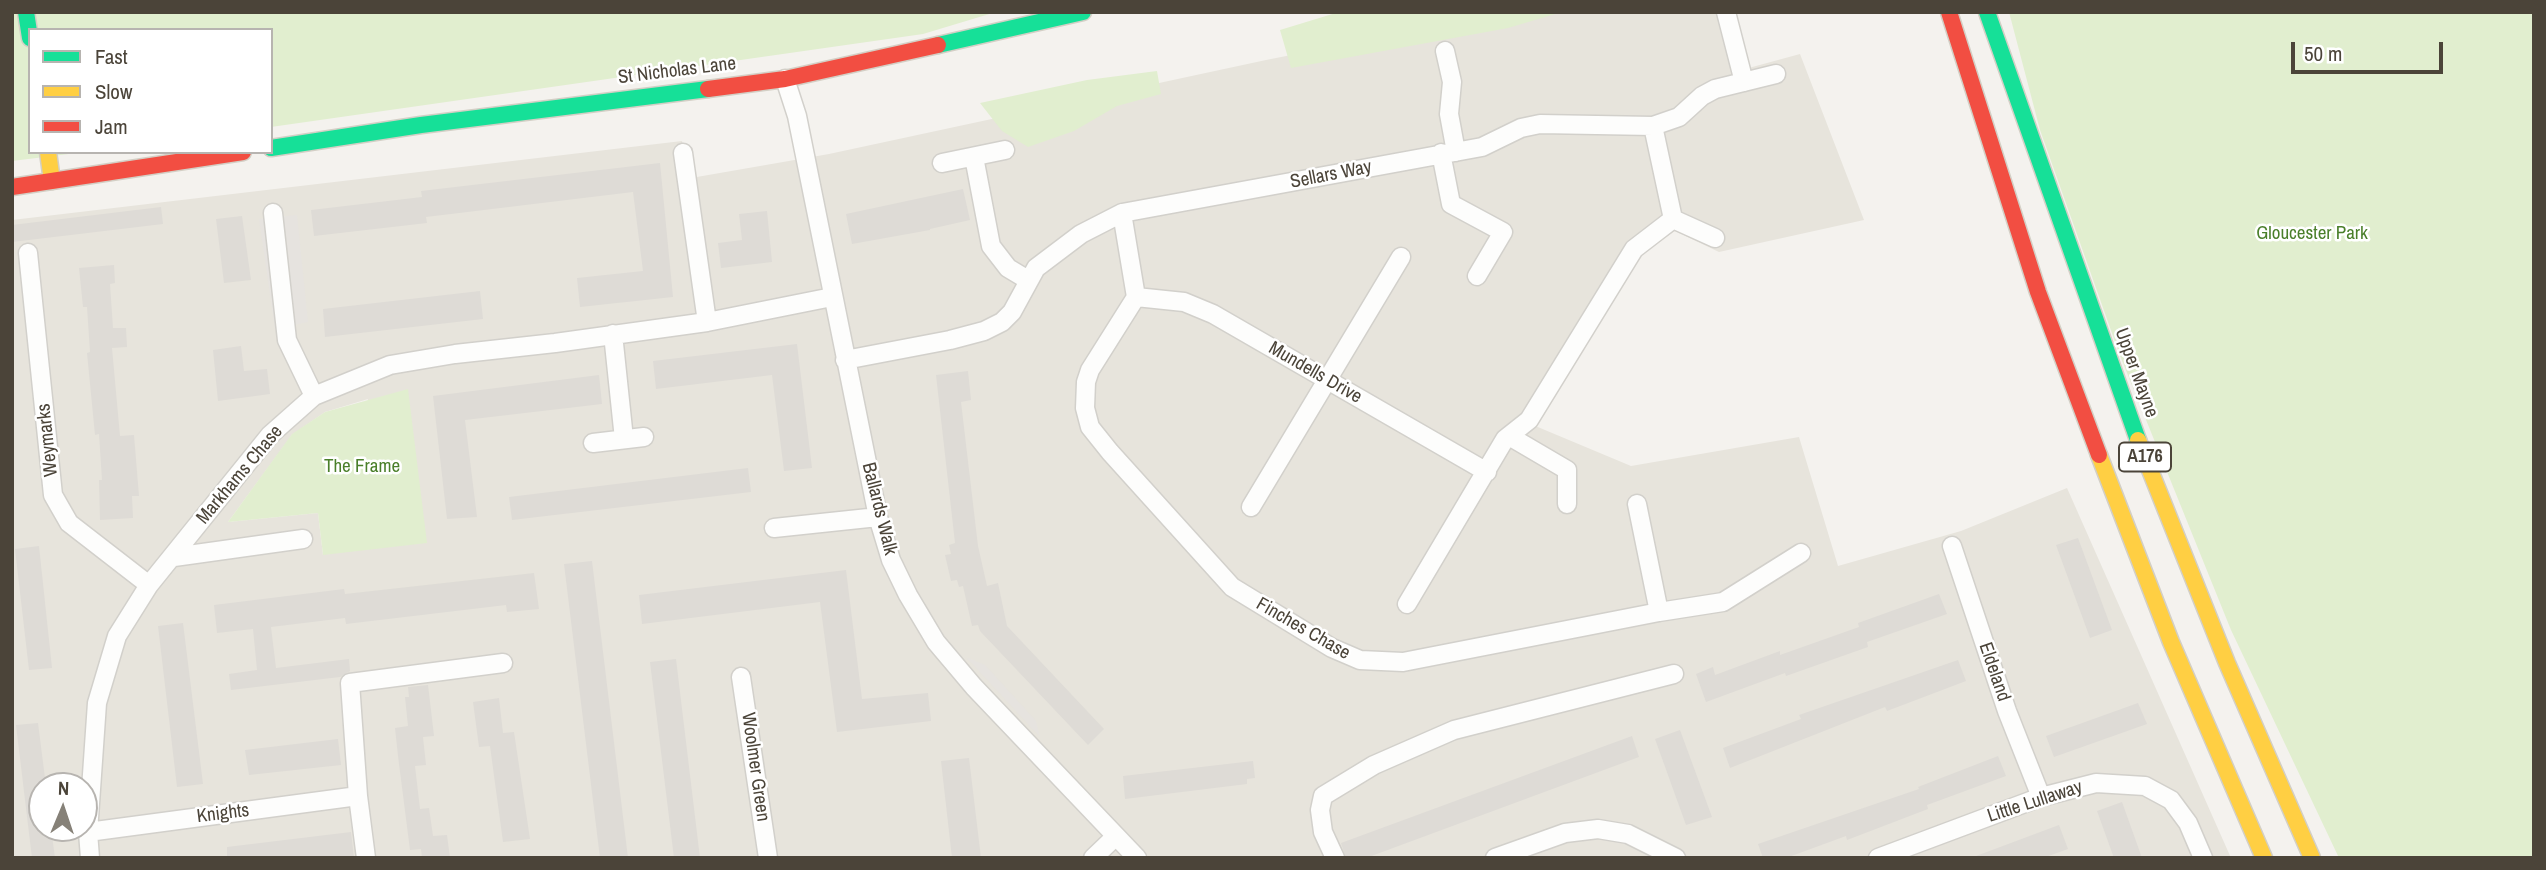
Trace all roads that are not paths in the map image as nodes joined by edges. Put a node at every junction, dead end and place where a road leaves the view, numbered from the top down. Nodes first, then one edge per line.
1 (1083, 12) edge
2 (1726, 12) edge
3 (1949, 12) edge
4 (1987, 12) edge
5 (1995, 12) edge
6 (2000, 48) junction
7 (1445, 51) dead end
8 (1776, 74) dead end
9 (785, 79) junction
10 (1744, 82) junction
11 (1653, 126) junction
12 (273, 148) edge
13 (1005, 150) dead end
14 (683, 153) dead end
15 (1449, 153) junction
16 (48, 154) edge
17 (230, 154) edge
18 (974, 157) junction
19 (942, 163) dead end
20 (52, 181) junction
21 (12, 187) edge
22 (272, 213) dead end
23 (1122, 213) junction
24 (1673, 219) junction
25 (1715, 239) dead end
26 (28, 253) dead end
27 (1401, 257) dead end
28 (1477, 276) dead end
29 (1028, 280) junction
30 (832, 296) junction
31 (1136, 297) junction
32 (707, 322) junction
33 (612, 334) junction
34 (845, 360) junction
35 (1328, 380) junction
36 (314, 396) junction
37 (1509, 436) junction
38 (644, 437) dead end
39 (624, 439) junction
40 (593, 443) dead end
41 (1487, 472) junction
42 (1567, 504) dead end
43 (1637, 504) dead end
44 (1251, 507) dead end
45 (878, 517) junction
46 (774, 528) dead end
47 (303, 539) dead end
48 (1952, 546) dead end
49 (1801, 553) dead end
50 (174, 557) junction
51 (149, 585) junction
52 (1408, 604) dead end
53 (1659, 611) junction
54 (503, 663) dead end
55 (1674, 674) dead end
56 (741, 677) dead end
57 (93, 772) edge
58 (358, 796) junction
59 (2041, 797) junction
60 (98, 831) edge
61 (1116, 836) junction
62 (366, 858) edge
63 (768, 858) edge
64 (1093, 858) edge
65 (1137, 858) edge
66 (1335, 858) edge
67 (1495, 858) edge
68 (1676, 858) edge
69 (1878, 858) edge
70 (2203, 858) edge
71 (2264, 858) edge
72 (2312, 858) edge

1 - 9 main road, St Nicholas Lane
2 - 10 street
3 - 71 main road, A176
4 - 6 main road, Upper Mayne / A176
5 - 6 main road
6 - 72 main road, Upper Mayne / A176
7 - 15 street
8 - 10 street, Sellars Way
9 - 12 main road, St Nicholas Lane
9 - 30 street, Ballards Walk
10 - 11 street, Sellars Way
11 - 15 street, Sellars Way
11 - 24 street
13 - 18 street
14 - 32 street
15 - 23 street, Sellars Way
15 - 28 street
16 - 20 main road
17 - 20 main road
18 - 19 street
18 - 29 street
20 - 21 main road
22 - 36 street
23 - 29 street, Sellars Way
23 - 31 street
24 - 25 street
24 - 37 street
26 - 51 street, Weymarks
27 - 35 street
29 - 34 street, Sellars Way
30 - 32 street, Markhams Chase
30 - 34 street, Ballards Walk
31 - 35 street, Mundells Drive
31 - 53 street, Finches Chase
32 - 33 street, Markhams Chase
33 - 36 street, Markhams Chase
33 - 39 street
34 - 45 street, Ballards Walk
35 - 41 street, Mundells Drive
35 - 44 street
36 - 50 street, Markhams Chase
37 - 41 street
37 - 42 street
38 - 39 street
39 - 40 street
41 - 52 street
43 - 53 street
45 - 46 street
45 - 61 street, Ballards Walk
47 - 50 street
48 - 59 street, Eldeland
49 - 53 street, Finches Chase
50 - 51 street, Markhams Chase
51 - 57 street, Markhams Chase
54 - 58 street
55 - 66 street
56 - 63 street, Woolmer Green
58 - 60 street, Knights
58 - 62 street
59 - 69 street, Little Lullaway
59 - 70 street, Little Lullaway
61 - 64 street
61 - 65 street, Ballards Walk
67 - 68 street

